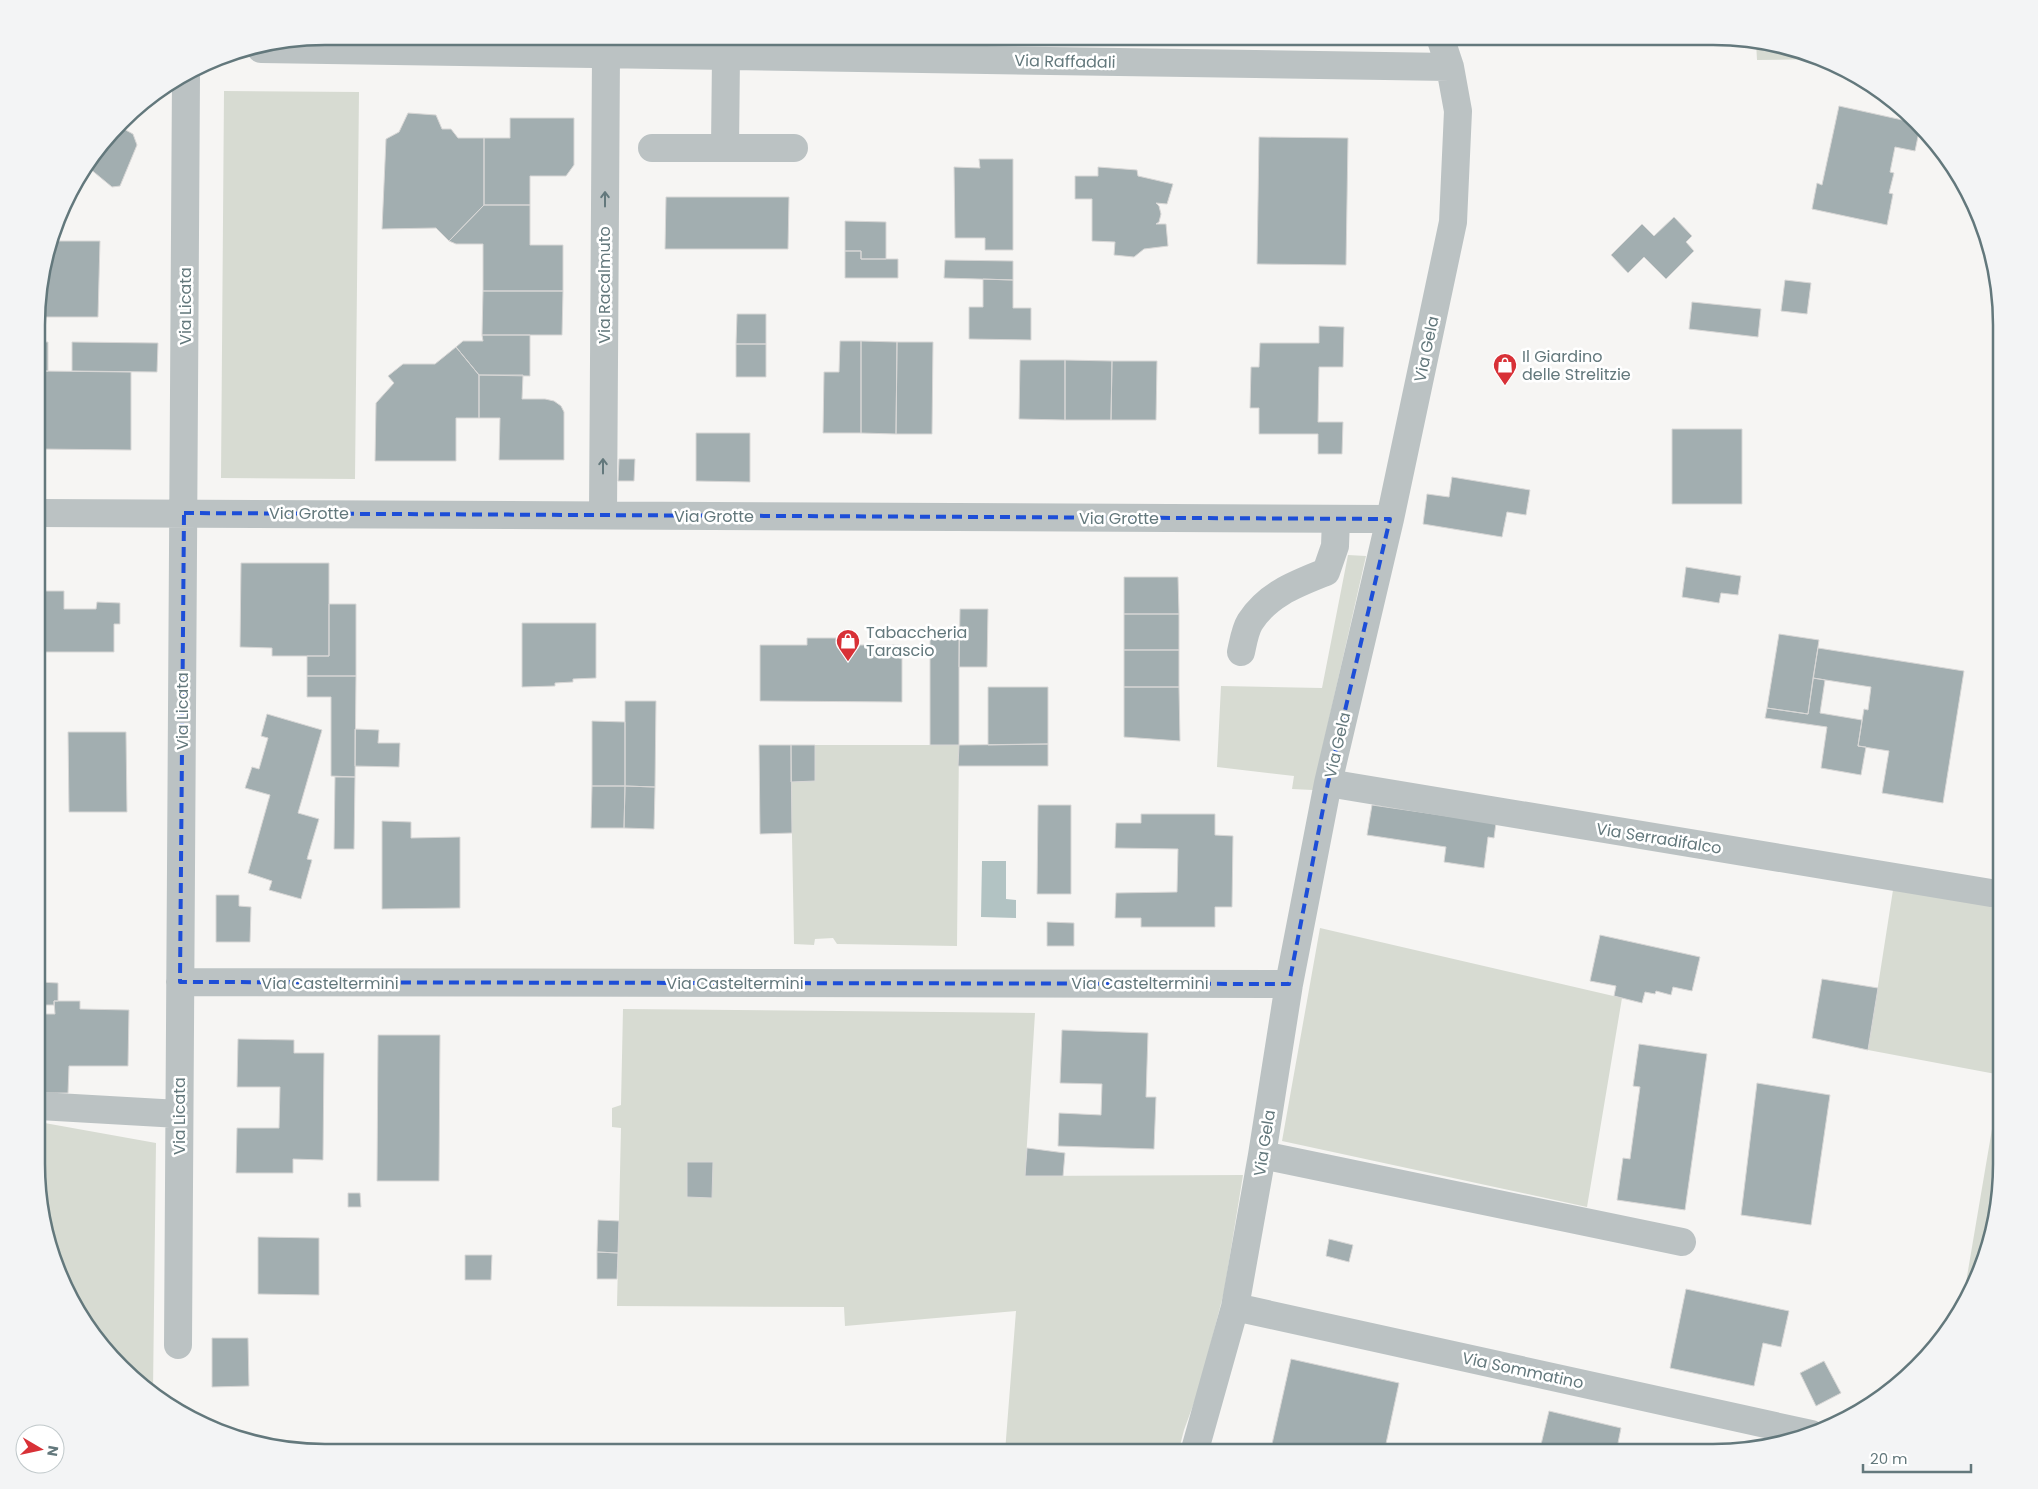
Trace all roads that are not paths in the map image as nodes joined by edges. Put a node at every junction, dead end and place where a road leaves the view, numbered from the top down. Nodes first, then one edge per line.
1 (1443, 45) edge
2 (275, 49) edge
3 (1043, 49) edge
4 (606, 54) junction
5 (726, 56) junction
6 (1450, 67) junction
7 (186, 82) edge
8 (652, 148) dead end
9 (725, 148) junction
10 (794, 148) dead end
11 (45, 513) edge
12 (184, 513) junction
13 (603, 515) junction
14 (1336, 519) junction
15 (1390, 520) junction
16 (1241, 652) dead end
17 (1328, 783) junction
18 (1991, 892) dead end
19 (180, 982) junction
20 (1289, 984) junction
21 (45, 1106) edge
22 (179, 1114) junction
23 (1262, 1155) junction
24 (1682, 1242) dead end
25 (1235, 1307) junction
26 (178, 1345) dead end
27 (1797, 1431) edge
28 (1196, 1444) edge

1 - 6 street, Via Gela
2 - 4 street, Via Raffadali
3 - 5 street, Via Raffadali
3 - 6 street, Via Raffadali
4 - 5 street, Via Raffadali
13 -> 4 street, Via Racalmuto
5 - 9 street
6 - 15 street, Via Gela
7 - 12 street, Via Licata
8 - 9 street
9 - 10 street
11 - 12 street, Via Grotte
12 - 13 street, Via Grotte
12 - 19 street, Via Licata
13 - 14 street, Via Grotte
14 - 15 street, Via Grotte
14 - 16 street
15 - 17 street, Via Gela
17 - 18 street, Via Serradifalco
17 - 20 street, Via Gela
19 - 20 street, Via Casteltermini
19 - 22 street, Via Licata
20 - 23 street, Via Gela
21 - 22 street
22 - 26 street, Via Licata
23 - 24 street
23 - 25 street, Via Gela
25 - 27 street, Via Sommatino
25 - 28 street, Via Gela

